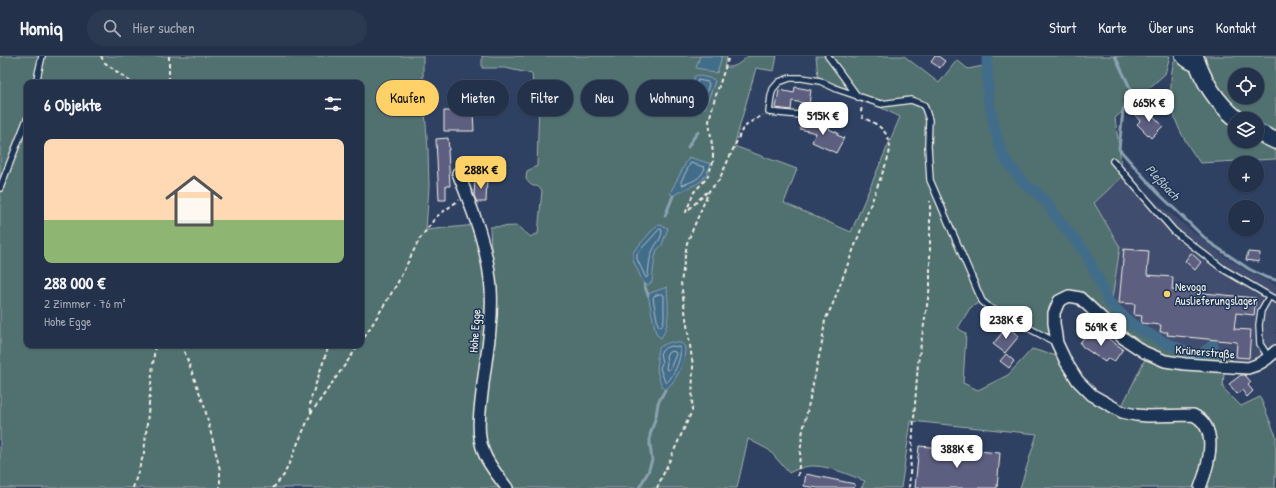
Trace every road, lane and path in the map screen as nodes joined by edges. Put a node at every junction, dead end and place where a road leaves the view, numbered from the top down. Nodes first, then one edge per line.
1 (42, 56) edge
2 (101, 56) edge
3 (169, 56) edge
4 (729, 56) edge
5 (828, 56) edge
6 (1181, 56) edge
7 (1197, 61) edge
8 (37, 80) edge
9 (128, 80) edge
10 (170, 80) edge
11 (858, 97) junction
12 (865, 99) junction
13 (769, 112) junction
14 (1229, 112) edge
15 (819, 117) dead end
16 (24, 127) edge
17 (1264, 135) edge
18 (1276, 141) edge
19 (1113, 161) dead end
20 (458, 173) dead end
21 (930, 180) junction
22 (0, 188) edge
23 (709, 191) junction
24 (467, 194) junction
25 (1269, 297) junction
26 (1276, 300) edge
27 (364, 338) edge
28 (1057, 343) junction
29 (155, 348) edge
30 (183, 348) edge
31 (328, 348) edge
32 (357, 348) edge
33 (1272, 354) edge
34 (311, 413) junction
35 (798, 476) dead end
36 (133, 488) edge
37 (220, 488) edge
38 (273, 488) edge
39 (507, 488) edge
40 (657, 488) edge
41 (909, 488) edge
42 (1200, 488) edge

1 - 8 lane
2 - 9 path
3 - 10 path
4 - 23 path
5 - 11 lane
6 - 7 street
7 - 14 main road
11 - 12 lane
11 - 13 lane
12 - 21 lane
12 - 35 path
13 - 15 lane
13 - 23 path
16 - 22 lane
17 - 18 main road
19 - 25 lane
20 - 24 street, Hohe Egge
21 - 28 lane
21 - 41 path
23 - 40 path
24 - 27 path
24 - 39 street, Hohe Egge
25 - 26 lane
25 - 33 lane
28 - 33 street, Krünerstraße
28 - 42 street, Krünerstraße
29 - 36 path
30 - 37 path
31 - 34 path
32 - 34 path
34 - 38 path

